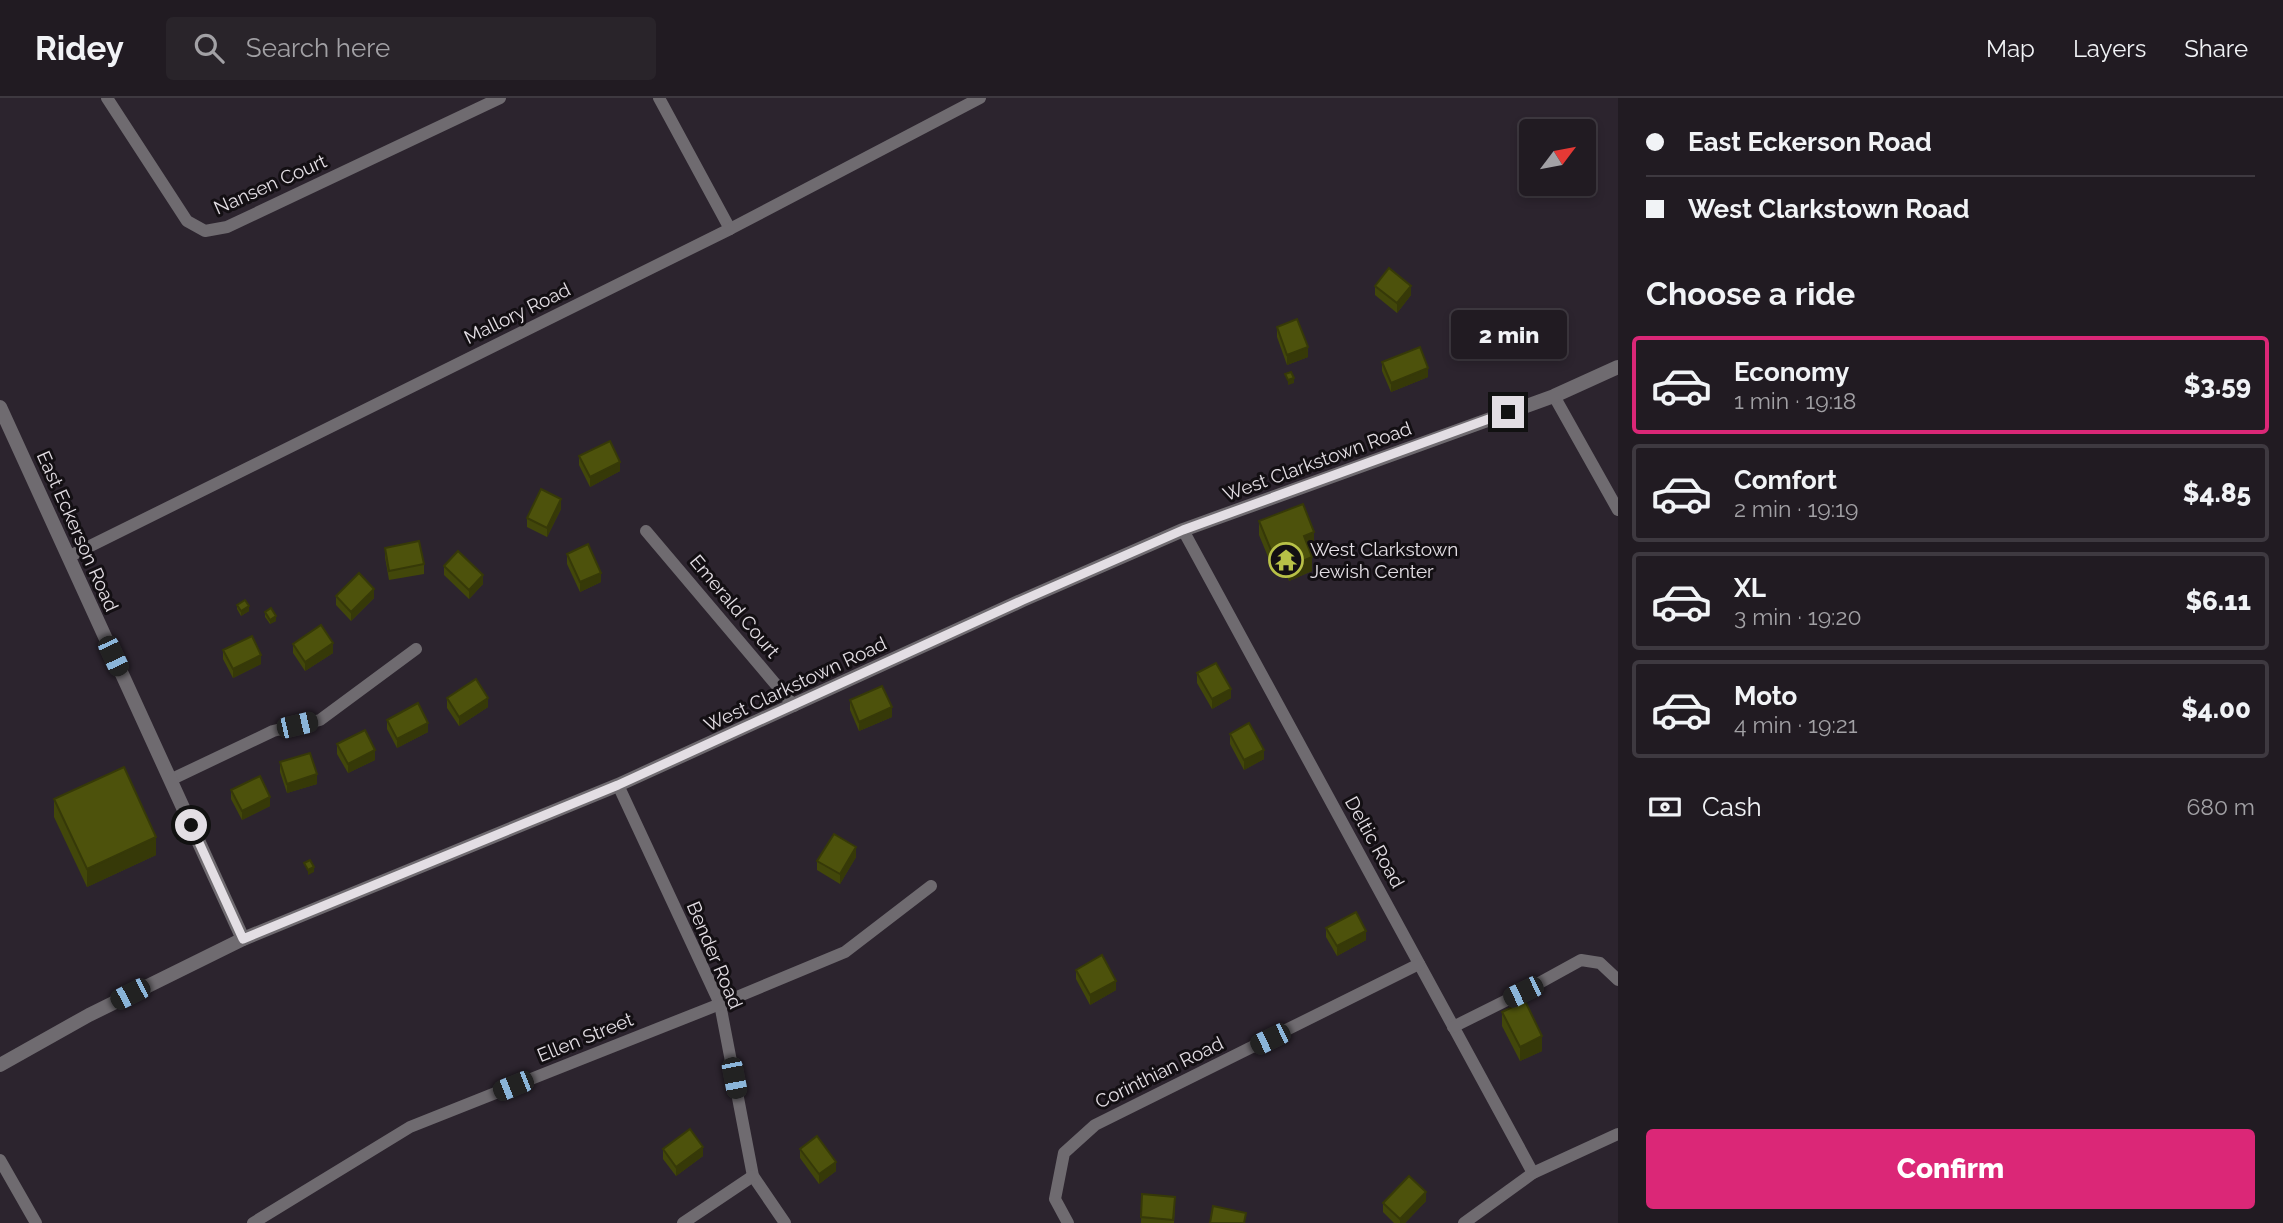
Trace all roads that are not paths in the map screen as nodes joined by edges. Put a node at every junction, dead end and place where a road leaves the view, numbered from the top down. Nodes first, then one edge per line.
1 (107, 98) edge
2 (500, 98) edge
3 (659, 98) edge
4 (980, 98) edge
5 (730, 229) junction
6 (1618, 367) edge
7 (1554, 396) junction
8 (0, 407) edge
9 (1618, 510) edge
10 (1183, 530) junction
11 (646, 531) dead end
12 (68, 557) junction
13 (416, 649) dead end
14 (794, 706) junction
15 (170, 780) junction
16 (618, 785) junction
17 (931, 886) dead end
18 (243, 939) junction
19 (1419, 964) junction
20 (1618, 980) edge
21 (720, 1004) junction
22 (1453, 1027) junction
23 (0, 1065) edge
24 (1618, 1134) edge
25 (0, 1160) edge
26 (1533, 1173) junction
27 (753, 1176) junction
28 (36, 1223) edge
29 (253, 1223) edge
30 (683, 1223) edge
31 (785, 1223) edge
32 (1068, 1223) edge
33 (1464, 1223) edge

1 - 2 street, Nansen Court
3 - 5 street
4 - 5 street, Mallory Road
5 - 12 street, Mallory Road
6 - 7 street, West Clarkstown Road
7 - 9 street
7 - 10 street, West Clarkstown Road
8 - 12 street, East Eckerson Road
10 - 14 street, West Clarkstown Road
10 - 19 street, Deltic Road
11 - 14 street, Emerald Court
12 - 15 street, East Eckerson Road
13 - 15 street
14 - 16 street, West Clarkstown Road
15 - 18 street, East Eckerson Road
16 - 18 street, West Clarkstown Road
16 - 21 street, Bender Road
17 - 21 street, Ellen Street
18 - 23 street, West Clarkstown Road
19 - 22 street, Deltic Road
19 - 32 street, Corinthian Road
20 - 22 street
21 - 27 street, Bender Road
21 - 29 street, Ellen Street
22 - 26 street, Deltic Road
24 - 26 street
25 - 28 street
26 - 33 street
27 - 30 street
27 - 31 street, Bender Road

